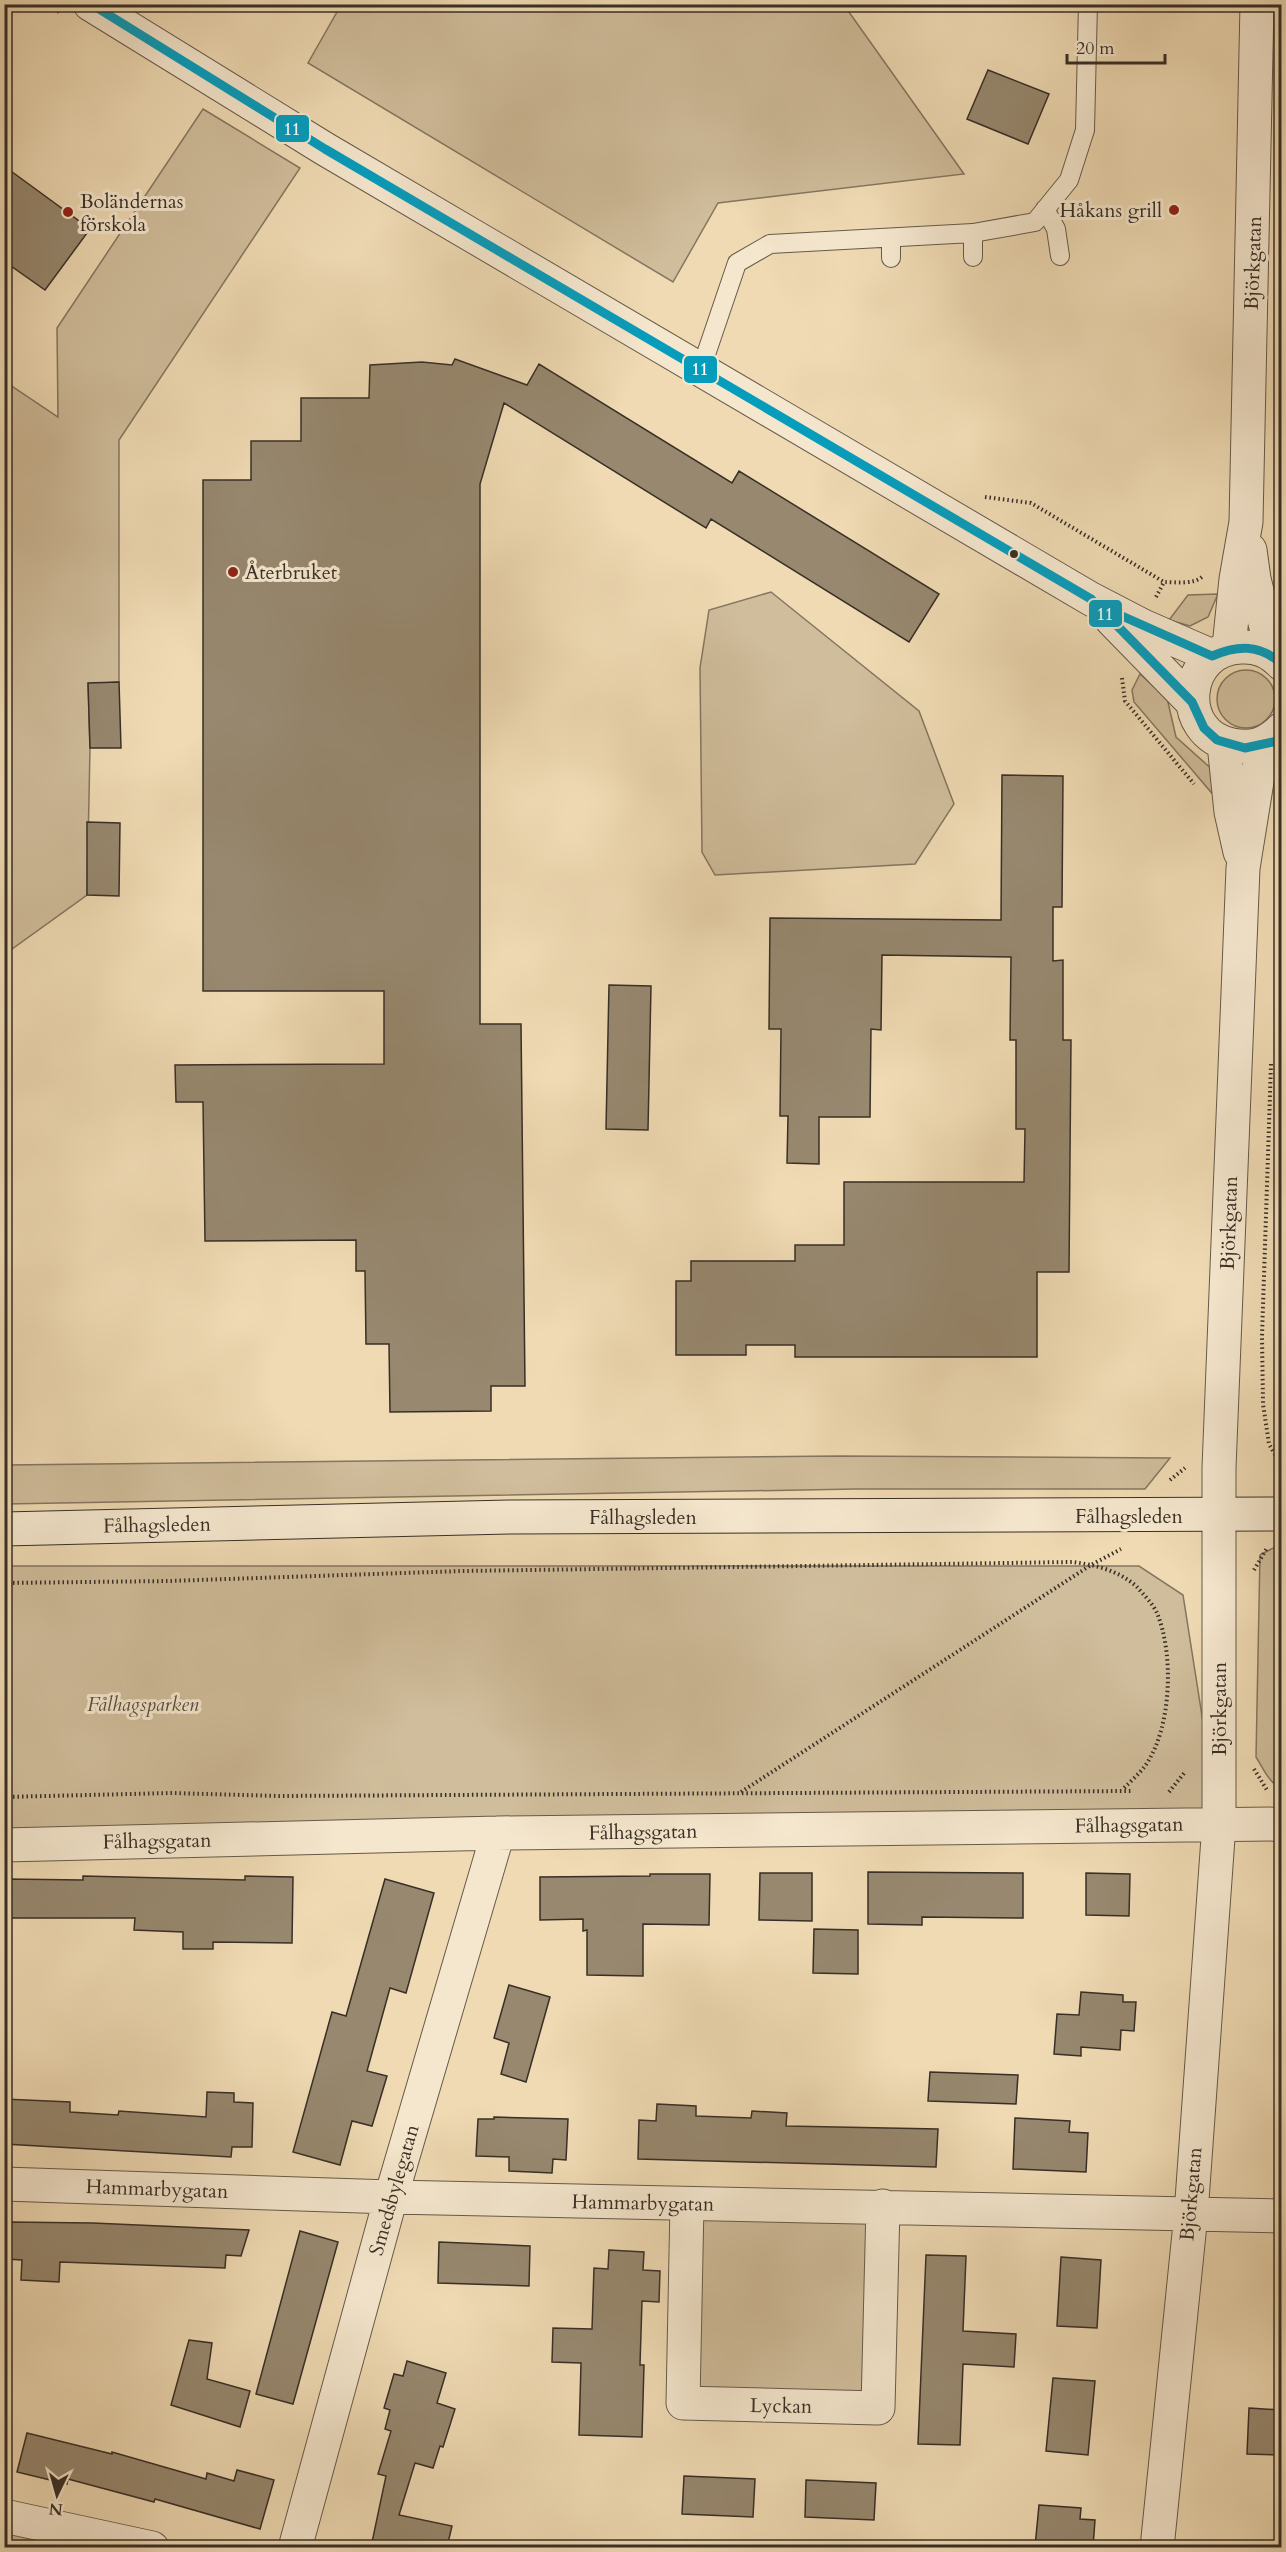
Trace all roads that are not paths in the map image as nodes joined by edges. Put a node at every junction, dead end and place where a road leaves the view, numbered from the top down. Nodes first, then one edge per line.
1 (90, 4) edge
2 (1088, 4) edge
3 (1257, 4) edge
4 (1269, 129) edge
5 (1046, 209) junction
6 (972, 233) junction
7 (891, 239) junction
8 (1060, 256) dead end
9 (973, 257) dead end
10 (891, 258) dead end
11 (701, 369) junction
12 (1246, 522) junction
13 (1091, 599) junction
14 (1221, 651) junction
15 (1277, 659) edge
16 (1192, 702) junction
17 (1274, 738) edge
18 (1224, 744) junction
19 (1244, 868) junction
20 (1281, 1514) edge
21 (1219, 1515) junction
22 (4, 1529) edge
23 (1219, 1824) junction
24 (1274, 1824) edge
25 (498, 1833) junction
26 (4, 1845) edge
27 (4, 2184) edge
28 (391, 2197) junction
29 (687, 2204) junction
30 (883, 2206) junction
31 (1191, 2214) junction
32 (1281, 2216) edge
33 (4, 2516) edge
34 (152, 2547) edge
35 (295, 2547) edge
36 (1157, 2547) edge

1 - 11 street
2 - 5 lane
3 - 4 street, Björkgatan
4 - 12 street, Björkgatan
5 - 6 lane
5 - 8 lane
6 - 7 lane
6 - 9 lane
7 - 10 lane
7 - 11 lane
11 - 13 street
12 - 14 street, Björkgatan
12 - 15 street, Björkgatan
13 - 14 street
13 - 16 street
14 - 15 street
14 - 16 street
16 - 18 street
17 - 18 street
17 - 19 street, Björkgatan
18 - 19 street, Björkgatan
19 - 21 street, Björkgatan
20 - 21 street, Fålhagsleden
21 - 22 street, Fålhagsleden
21 - 23 street, Björkgatan
23 - 24 street, Fålhagsgatan
23 - 25 street, Fålhagsgatan
23 - 31 street, Björkgatan
25 - 26 street, Fålhagsgatan
25 - 28 street, Smedsbylegatan
27 - 28 street, Hammarbygatan
28 - 29 street, Hammarbygatan
28 - 35 street, Smedsbylegatan
29 - 30 street, Hammarbygatan
29 - 30 street, Lyckan
30 - 31 street, Hammarbygatan
31 - 32 street, Hammarbygatan
31 - 36 street, Björkgatan
33 - 34 street

